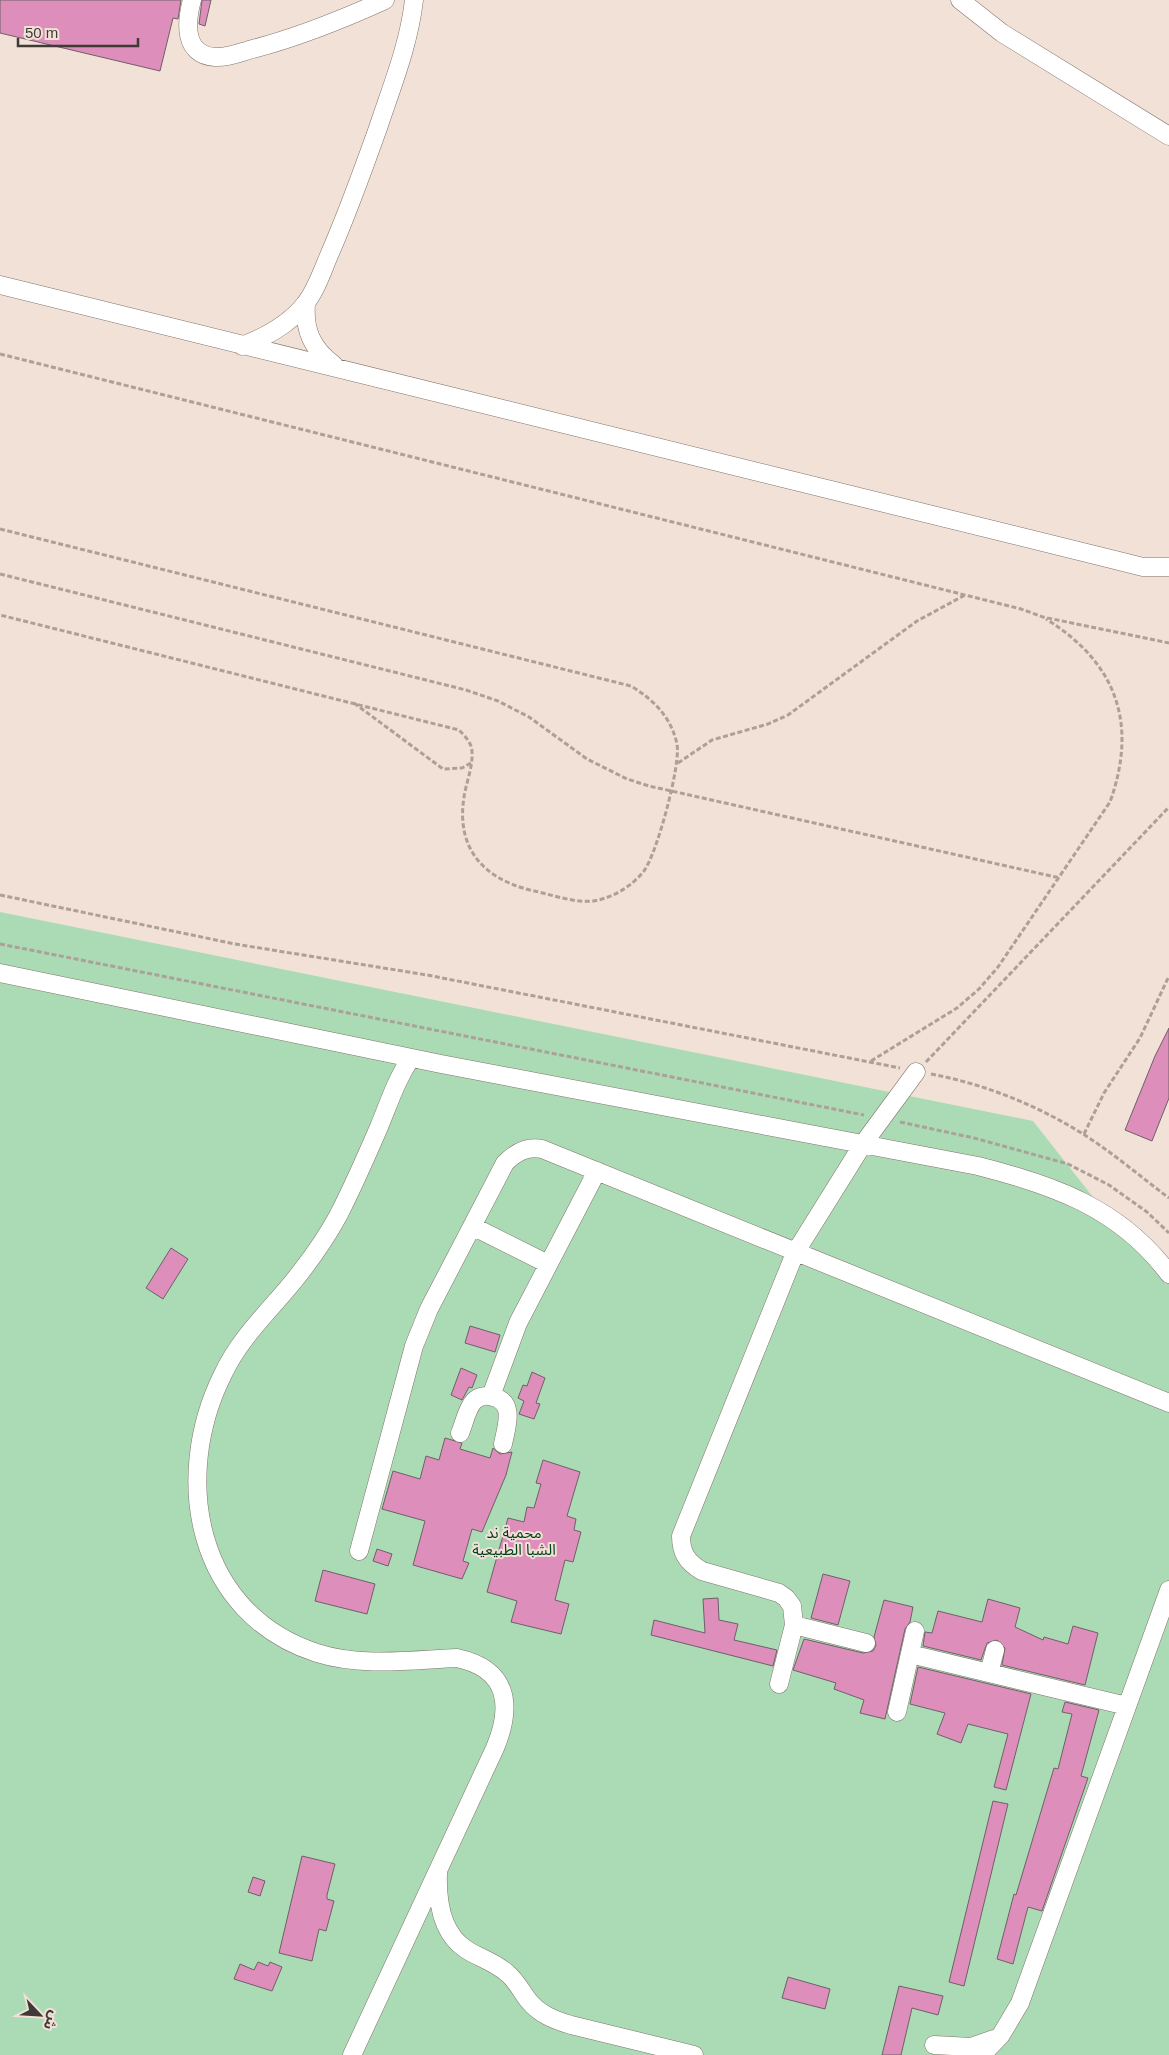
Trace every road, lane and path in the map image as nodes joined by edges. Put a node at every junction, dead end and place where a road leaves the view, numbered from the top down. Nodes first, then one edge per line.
1 (192, 0) edge
2 (385, 0) edge
3 (414, 0) edge
4 (960, 0) edge
5 (1169, 136) edge
6 (0, 285) edge
7 (306, 304) junction
8 (242, 346) junction
9 (0, 354) edge
10 (335, 367) junction
11 (0, 529) edge
12 (1169, 567) edge
13 (0, 574) edge
14 (965, 595) junction
15 (0, 615) edge
16 (1043, 617) junction
17 (1169, 642) edge
18 (353, 703) junction
19 (471, 763) junction
20 (678, 763) junction
21 (670, 792) junction
22 (1169, 807) edge
23 (1060, 878) junction
24 (0, 895) edge
25 (0, 944) edge
26 (0, 974) edge
27 (1169, 976) edge
28 (386, 1053) junction
29 (411, 1058) junction
30 (870, 1061) junction
31 (916, 1072) junction
32 (392, 1092) junction
33 (881, 1118) junction
34 (1084, 1134) junction
35 (863, 1144) junction
36 (597, 1171) junction
37 (1169, 1198) edge
38 (472, 1226) junction
39 (1169, 1234) edge
40 (796, 1253) junction
41 (548, 1264) junction
42 (1169, 1274) edge
43 (491, 1396) junction
44 (1169, 1403) edge
45 (460, 1433) dead end
46 (503, 1444) dead end
47 (359, 1551) dead end
48 (1169, 1590) edge
49 (794, 1625) junction
50 (915, 1631) dead end
51 (866, 1643) dead end
52 (995, 1650) dead end
53 (910, 1654) junction
54 (989, 1673) junction
55 (779, 1684) dead end
56 (1128, 1706) junction
57 (897, 1712) dead end
58 (438, 1867) junction
59 (1001, 2035) junction
60 (934, 2045) dead end
61 (352, 2055) edge
62 (694, 2055) edge
63 (982, 2055) edge

1 - 2 lane
3 - 7 lane
4 - 5 lane
6 - 8 lane
7 - 8 lane
7 - 10 lane
8 - 10 lane
9 - 14 path
10 - 12 lane
11 - 20 path
13 - 21 path
14 - 16 path
14 - 20 path
15 - 18 path
16 - 17 path
16 - 23 path
18 - 19 path
18 - 19 path
19 - 21 path
20 - 21 path
21 - 23 path
22 - 31 path
23 - 30 path
24 - 30 path
25 - 33 path
26 - 28 lane
27 - 34 path
28 - 29 lane
28 - 32 lane
29 - 32 lane
29 - 35 lane
30 - 31 path
31 - 33 lane
31 - 34 path
32 - 58 lane
33 - 35 lane
33 - 39 path
34 - 37 path
35 - 40 lane
35 - 42 lane
36 - 38 lane
36 - 40 lane
36 - 41 lane
38 - 41 lane
38 - 47 lane
40 - 44 lane
40 - 49 lane
41 - 43 lane
43 - 45 lane
43 - 46 lane
48 - 56 lane
49 - 51 lane
49 - 55 lane
50 - 53 lane
52 - 54 lane
53 - 54 lane
53 - 57 lane
54 - 56 lane
56 - 59 lane
58 - 61 lane
58 - 62 lane
59 - 60 lane
59 - 63 lane

